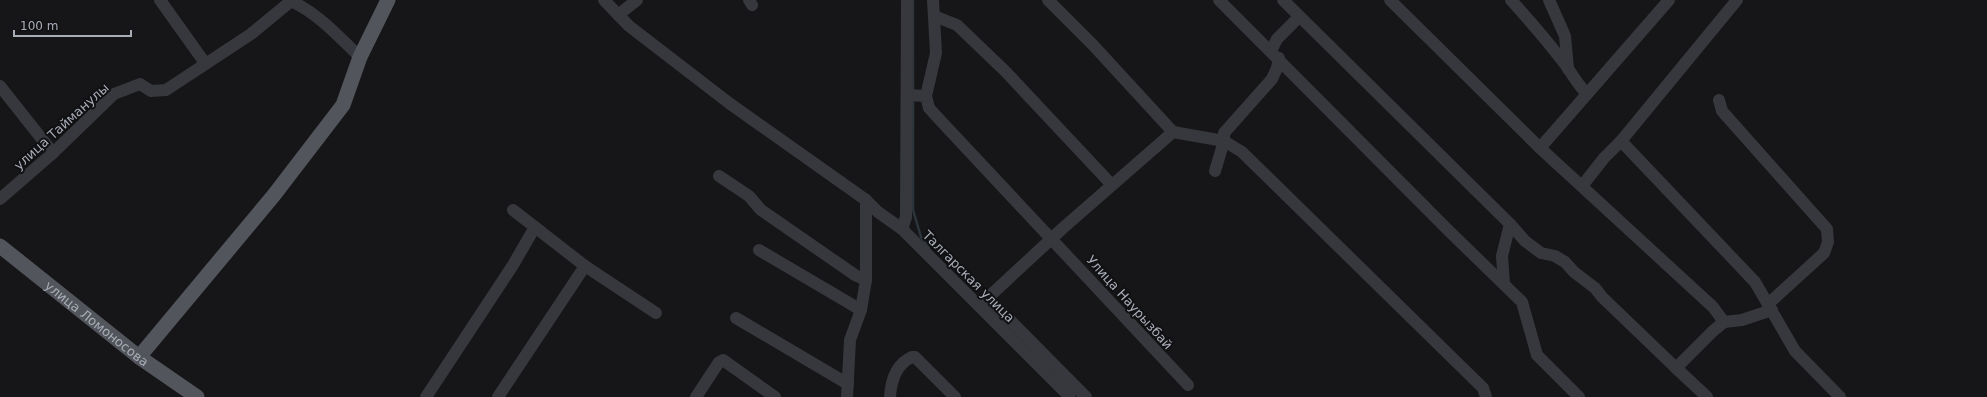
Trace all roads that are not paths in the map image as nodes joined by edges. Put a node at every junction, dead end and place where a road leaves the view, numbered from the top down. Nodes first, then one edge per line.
1 (160, 0) edge
2 (388, 0) edge
3 (604, 0) edge
4 (637, 0) edge
5 (907, 0) edge
6 (933, 0) edge
7 (1048, 0) edge
8 (1219, 0) edge
9 (1283, 0) edge
10 (1511, 0) edge
11 (1549, 0) edge
12 (1669, 0) edge
13 (1737, 0) edge
14 (291, 1) edge
15 (1398, 2) edge
16 (618, 15) junction
17 (934, 16) junction
18 (1299, 17) junction
19 (1275, 55) junction
20 (360, 57) junction
21 (205, 63) junction
22 (1568, 69) junction
23 (0, 86) edge
24 (1587, 94) junction
25 (915, 95) junction
26 (1719, 100) dead end
27 (1173, 132) junction
28 (1224, 141) junction
29 (1621, 141) junction
30 (1540, 148) junction
31 (53, 152) junction
32 (1215, 171) dead end
33 (719, 176) dead end
34 (1112, 184) junction
35 (1582, 186) junction
36 (0, 199) edge
37 (866, 200) junction
38 (513, 210) dead end
39 (1510, 224) junction
40 (535, 227) junction
41 (902, 229) junction
42 (1052, 238) junction
43 (0, 246) edge
44 (759, 250) dead end
45 (585, 266) junction
46 (866, 280) junction
47 (1504, 284) junction
48 (983, 302) junction
49 (1770, 307) junction
50 (860, 310) junction
51 (656, 313) dead end
52 (736, 318) dead end
53 (1724, 322) junction
54 (139, 357) junction
55 (1676, 368) junction
56 (848, 384) junction
57 (1188, 385) dead end
58 (1837, 396) edge
59 (197, 397) edge
60 (426, 397) edge
61 (498, 397) edge
62 (696, 397) edge
63 (775, 397) edge
64 (847, 397) edge
65 (890, 397) edge
66 (955, 397) edge
67 (1070, 397) edge
68 (1086, 397) edge
69 (1486, 397) edge
70 (1579, 397) edge
71 (1707, 397) edge

1 - 21 street
2 - 20 main road
3 - 16 street, Талгарская улица
4 - 16 street
5 - 25 street
6 - 17 street
7 - 27 street
8 - 19 street
9 - 18 street
10 - 22 street
11 - 22 street
12 - 24 street
13 - 29 street
14 - 20 street, улица Тайманулы
14 - 21 street, улица Тайманулы
15 - 30 street
16 - 37 street, Талгарская улица
17 - 25 street
17 - 34 street
18 - 19 street
18 - 39 street
19 - 28 street
19 - 47 street
20 - 54 main road
21 - 31 street, улица Тайманулы
22 - 24 street
23 - 31 street
24 - 30 street
25 - 41 street
25 - 42 street, Улица Наурызбай
26 - 49 street
27 - 28 street
27 - 34 street
28 - 32 street
28 - 69 street
29 - 35 street
29 - 49 street
30 - 35 street
31 - 36 street, улица Тайманулы
33 - 46 street
34 - 42 street
35 - 53 street
37 - 41 street, Талгарская улица
37 - 46 street
38 - 40 street
39 - 47 street
39 - 55 street
40 - 45 street
40 - 60 street
41 - 48 street, Талгарская улица
42 - 48 street
42 - 57 street, Улица Наурызбай
43 - 54 main road, улица Ломоносова
44 - 50 street
45 - 51 street
45 - 61 street
46 - 50 street
47 - 70 street
48 - 67 street, Талгарская улица
48 - 68 street
49 - 53 street
49 - 58 street
50 - 56 street
52 - 56 street
53 - 55 street
54 - 59 main road, улица Ломоносова
55 - 71 street
56 - 64 street
62 - 63 street
65 - 66 street

